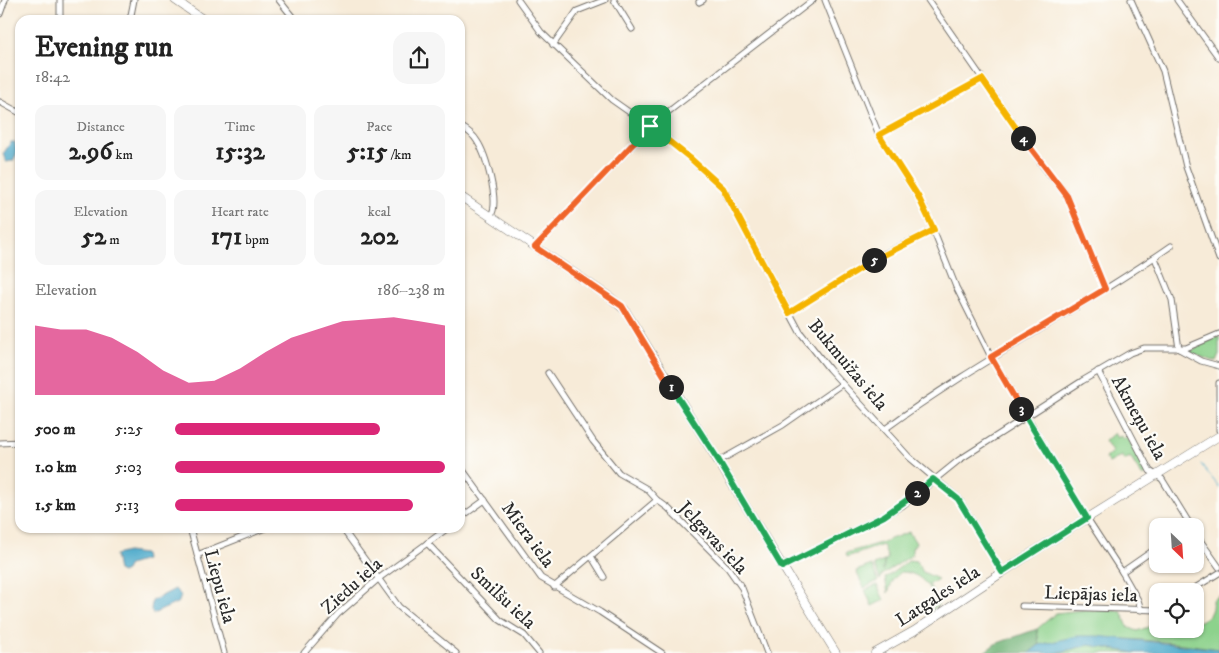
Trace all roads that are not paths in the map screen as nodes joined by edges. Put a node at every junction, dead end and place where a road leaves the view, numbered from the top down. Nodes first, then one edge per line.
1 (5, 0) edge
2 (60, 0) edge
3 (134, 0) edge
4 (175, 0) edge
5 (279, 0) edge
6 (518, 0) edge
7 (604, 0) edge
8 (614, 0) edge
9 (813, 0) edge
10 (825, 0) edge
11 (928, 0) edge
12 (1131, 0) edge
13 (1176, 0) edge
14 (0, 14) edge
15 (60, 15) edge
16 (131, 15) edge
17 (197, 15) edge
18 (291, 15) edge
19 (632, 29) dead end
20 (553, 45) junction
21 (1219, 58) edge
22 (982, 79) junction
23 (0, 102) edge
24 (15, 110) edge
25 (650, 126) junction
26 (465, 130) edge
27 (879, 135) junction
28 (465, 199) edge
29 (491, 215) junction
30 (934, 230) junction
31 (1171, 246) dead end
32 (535, 247) junction
33 (1155, 258) junction
34 (1219, 259) edge
35 (1105, 289) junction
36 (789, 313) junction
37 (1219, 334) edge
38 (1179, 349) junction
39 (991, 357) junction
40 (1219, 366) edge
41 (1098, 371) junction
42 (548, 373) dead end
43 (1219, 383) edge
44 (842, 384) junction
45 (1026, 417) junction
46 (885, 429) junction
47 (1219, 430) edge
48 (1219, 436) edge
49 (15, 442) edge
50 (0, 444) edge
51 (719, 461) junction
52 (465, 473) edge
53 (1157, 475) junction
54 (933, 479) junction
55 (485, 500) junction
56 (657, 500) junction
57 (465, 514) edge
58 (1087, 518) junction
59 (1184, 518) edge
60 (191, 533) edge
61 (252, 533) edge
62 (346, 533) edge
63 (441, 533) edge
64 (427, 543) junction
65 (1204, 546) edge
66 (1149, 553) edge
67 (197, 555) junction
68 (591, 556) junction
69 (782, 567) junction
70 (1219, 567) edge
71 (1002, 572) junction
72 (1122, 572) junction
73 (1219, 573) edge
74 (604, 577) dead end
75 (378, 579) junction
76 (1203, 583) edge
77 (554, 587) junction
78 (1022, 606) dead end
79 (1141, 610) junction
80 (1149, 610) edge
81 (224, 653) edge
82 (304, 653) edge
83 (456, 653) edge
84 (539, 653) edge
85 (662, 653) edge
86 (767, 653) edge
87 (836, 653) edge
88 (875, 653) edge

1 - 14 street
2 - 15 street
3 - 16 street
4 - 17 main road
5 - 18 street
6 - 20 street, Bukmuižas iela
7 - 20 street
8 - 19 street
9 - 25 street
10 - 27 street
11 - 22 street
12 - 34 street
13 - 21 street
20 - 25 street, Bukmuižas iela
22 - 27 street
22 - 35 street
23 - 24 street
25 - 32 street
25 - 36 street, Bukmuižas iela
26 - 29 street
27 - 30 street
28 - 29 main road
29 - 32 main road
30 - 36 street
30 - 39 street
31 - 33 street
32 - 51 main road
33 - 35 street
33 - 38 street
35 - 39 street
36 - 44 street, Bukmuižas iela
37 - 38 street
38 - 40 street
38 - 41 street
39 - 45 street
39 - 46 street
41 - 45 street
41 - 53 street, Akmeņu iela
42 - 56 street, Jelgavas iela
43 - 47 street
44 - 46 street, Bukmuižas iela
44 - 51 street
45 - 54 street
45 - 58 street
46 - 54 street, Bukmuižas iela
48 - 53 main road, Latgales iela
49 - 50 street
51 - 69 main road
52 - 55 street, Miera iela
53 - 58 main road, Latgales iela
53 - 59 street, Akmeņu iela
54 - 69 street
54 - 71 street, Bukmuižas iela
55 - 57 street
55 - 77 street, Miera iela
56 - 68 street, Jelgavas iela
56 - 86 street, Jelgavas iela
58 - 71 main road, Latgales iela
58 - 72 street
60 - 67 street, Liepu iela
61 - 67 street
62 - 75 street
63 - 64 street, Ziedu iela
64 - 75 street, Ziedu iela
64 - 84 street, Smilšu iela
65 - 70 street
66 - 72 street
67 - 81 street, Liepu iela
68 - 74 street
68 - 77 street, Jelgavas iela
69 - 87 main road
71 - 88 main road, Latgales iela
72 - 79 street
73 - 76 street
75 - 82 street, Ziedu iela
75 - 83 street
77 - 85 street, Miera iela
78 - 79 street, Liepājas iela
79 - 80 street, Liepājas iela

